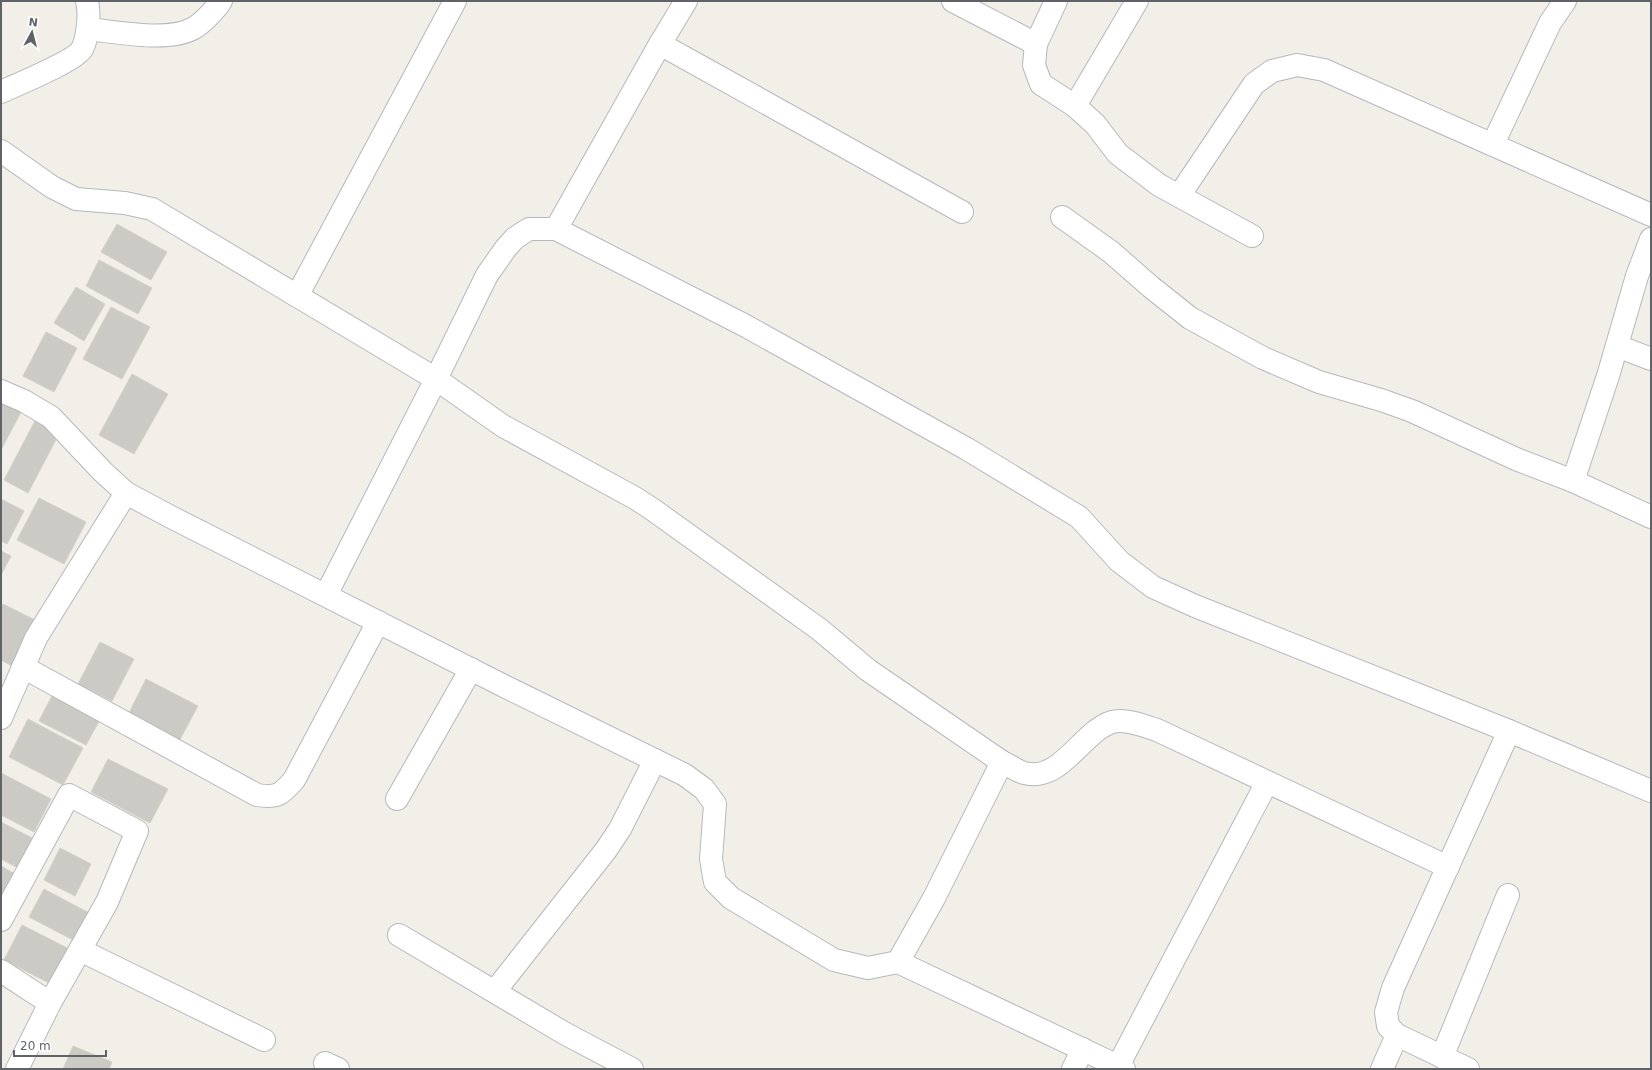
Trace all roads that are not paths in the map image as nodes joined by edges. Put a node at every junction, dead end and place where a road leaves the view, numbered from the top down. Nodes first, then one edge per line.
1 (87, 1) edge
2 (221, 1) edge
3 (455, 1) edge
4 (686, 1) edge
5 (953, 1) edge
6 (1056, 1) edge
7 (1137, 1) edge
8 (1565, 1) edge
9 (88, 29) junction
10 (660, 44) junction
11 (1036, 44) junction
12 (1, 92) edge
13 (1075, 106) junction
14 (1493, 144) junction
15 (1, 151) edge
16 (1179, 196) junction
17 (962, 212) dead end
18 (1651, 215) edge
19 (1062, 217) dead end
20 (556, 229) junction
21 (1252, 236) dead end
22 (1651, 239) edge
23 (298, 296) junction
24 (1617, 346) junction
25 (1651, 359) edge
26 (436, 379) junction
27 (1, 391) edge
28 (1573, 480) junction
29 (126, 493) junction
30 (1651, 517) edge
31 (326, 595) junction
32 (378, 622) junction
33 (24, 667) junction
34 (471, 669) junction
35 (1, 718) edge
36 (1509, 731) junction
37 (655, 760) junction
38 (1002, 762) junction
39 (1267, 782) junction
40 (1651, 791) edge
41 (397, 799) dead end
42 (1448, 867) junction
43 (1508, 895) dead end
44 (1, 920) edge
45 (399, 934) dead end
46 (80, 950) junction
47 (898, 962) junction
48 (1, 971) edge
49 (495, 992) junction
50 (50, 1003) junction
51 (1397, 1035) junction
52 (264, 1040) dead end
53 (1083, 1049) junction
54 (1442, 1057) junction
55 (1121, 1067) edge
56 (17, 1069) edge
57 (632, 1069) edge
58 (1073, 1069) edge
59 (1382, 1069) edge
60 (1468, 1069) edge

1 - 9 street
2 - 9 street
3 - 23 street
4 - 10 street
5 - 11 street
6 - 11 street
7 - 13 street
8 - 14 street
9 - 12 street
10 - 17 street
10 - 20 street
11 - 13 street
13 - 16 street
14 - 16 street
14 - 18 street
15 - 23 street
16 - 21 street
19 - 28 street
20 - 26 street
20 - 36 street
22 - 24 street
23 - 26 street
24 - 25 street
24 - 28 street
26 - 31 street
26 - 38 street
27 - 29 street
28 - 30 street
29 - 31 street
29 - 33 street
31 - 32 street
32 - 33 street
32 - 34 street
33 - 35 street
34 - 37 street
34 - 41 street
36 - 40 street
36 - 42 street
37 - 47 street
37 - 49 street
38 - 39 street
38 - 47 street
39 - 42 street
39 - 55 street
42 - 51 street
43 - 54 street
44 - 46 street
45 - 49 street
46 - 50 street
46 - 52 street
47 - 53 street
48 - 50 street
49 - 57 street
50 - 56 street
51 - 54 street
51 - 59 street
53 - 55 street
53 - 58 street
54 - 60 street

